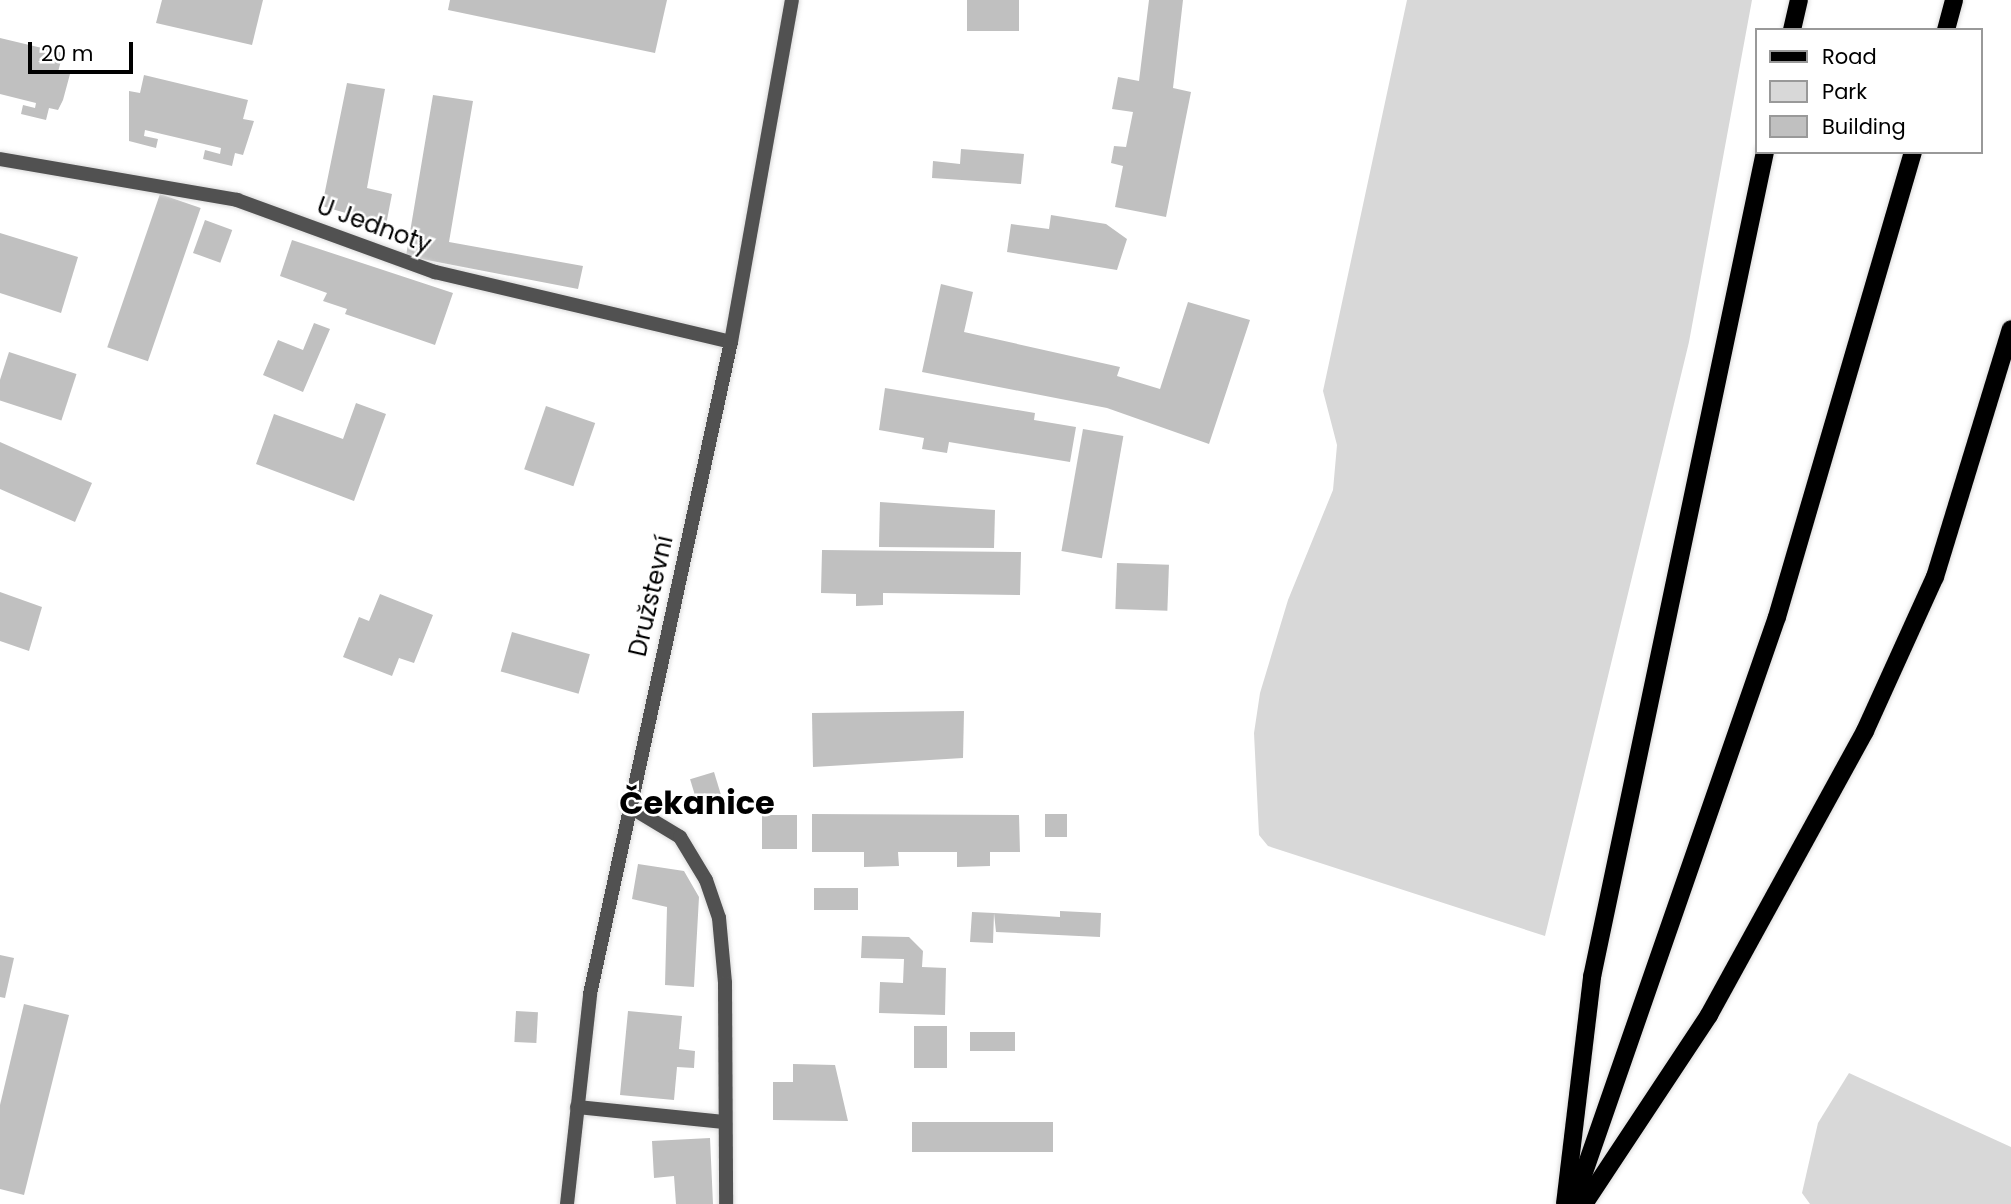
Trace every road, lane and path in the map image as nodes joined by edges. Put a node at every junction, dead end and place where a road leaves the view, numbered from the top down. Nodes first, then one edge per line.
1 (792, 0) edge
2 (1799, 0) edge
3 (1954, 0) edge
4 (1792, 28) edge
5 (1947, 28) edge
6 (1765, 154) edge
7 (1912, 154) edge
8 (0, 159) edge
9 (2011, 329) edge
10 (731, 342) junction
11 (626, 805) junction
12 (578, 1107) junction
13 (724, 1122) junction
14 (567, 1204) edge
15 (726, 1204) edge
16 (1564, 1204) edge
17 (1573, 1204) edge
18 (1584, 1204) edge

1 - 10 street, Družstevní
2 - 4 main road
3 - 5 main road
6 - 16 main road
7 - 17 main road
8 - 10 street, U Jednoty
9 - 18 main road
10 - 11 street, Družstevní
11 - 12 street, Družstevní
11 - 13 street
12 - 13 street
12 - 14 street, Družstevní
13 - 15 street

